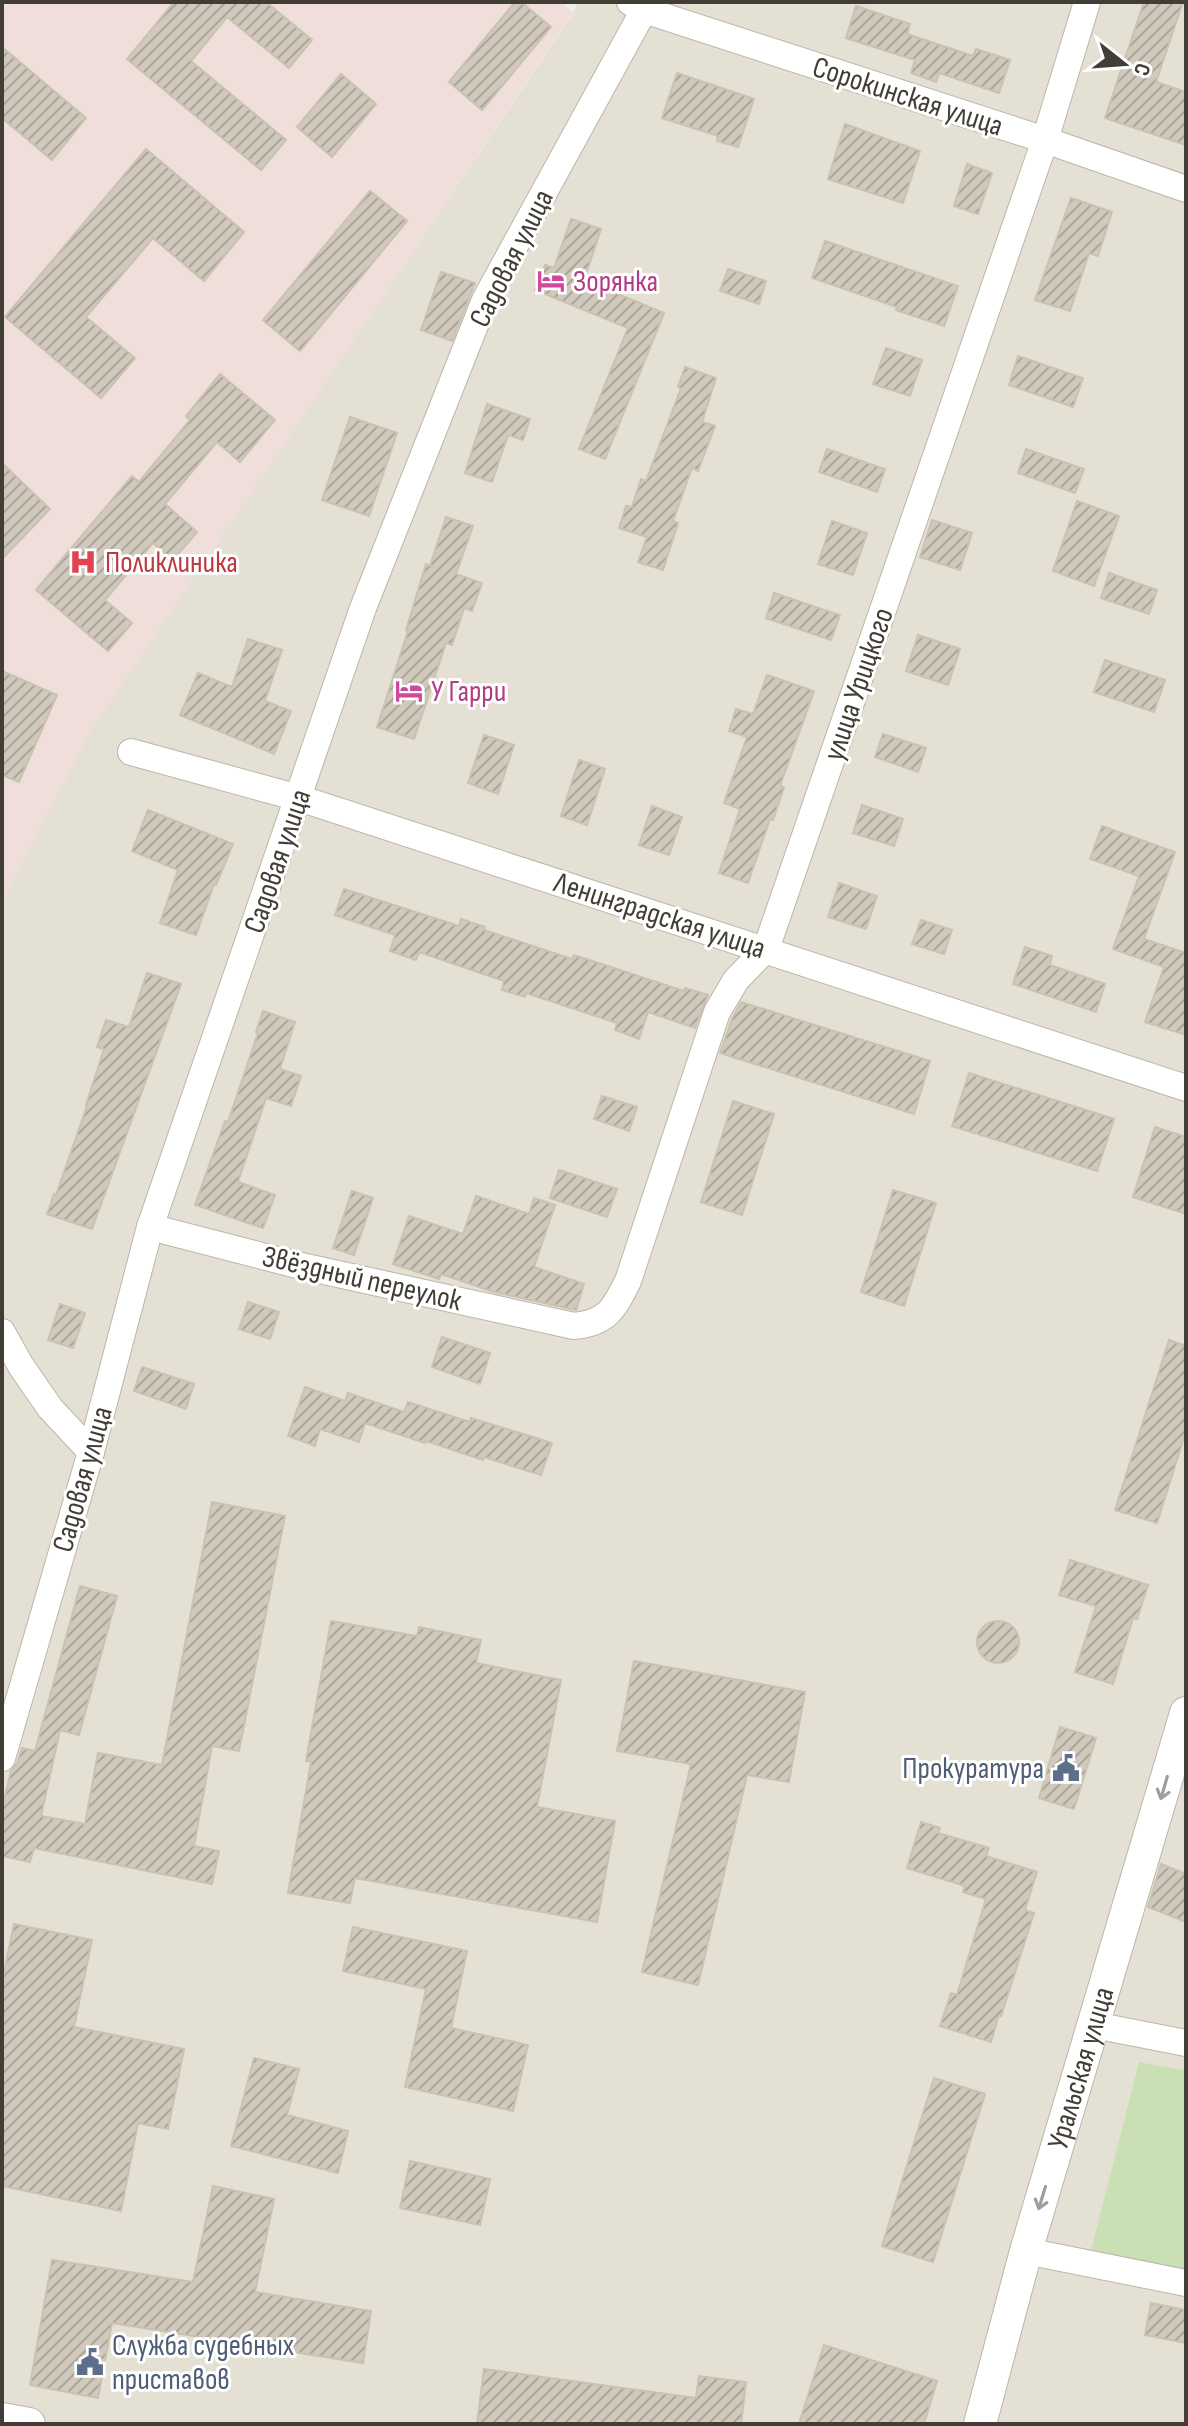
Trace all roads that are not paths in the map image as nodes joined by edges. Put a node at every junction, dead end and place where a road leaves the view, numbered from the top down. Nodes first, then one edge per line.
1 (1087, 2) edge
2 (637, 5) edge
3 (1045, 140) junction
4 (1186, 189) edge
5 (131, 752) dead end
6 (299, 798) junction
7 (766, 949) junction
8 (1186, 1088) edge
9 (150, 1227) junction
10 (574, 1326) joint
11 (2, 1332) edge
12 (91, 1452) junction
13 (1186, 1713) edge
14 (2, 1758) edge
15 (1094, 2025) junction
16 (1186, 2043) edge
17 (1026, 2251) junction
18 (1186, 2283) edge
19 (2, 2419) edge
20 (29, 2424) edge
21 (980, 2424) edge

1 - 3 street, улица Урицкого
2 - 3 street, Сорокинская улица
2 - 6 street, Садовая улица
3 - 4 street, Сорокинская улица
3 - 7 street, улица Урицкого
5 - 6 street, Ленинградская улица
6 - 7 street, Ленинградская улица
6 - 9 street, Садовая улица
7 - 8 street, Ленинградская улица
7 - 10 street, улица Урицкого
9 - 10 street, Звёздный переулок
9 - 12 street, Садовая улица
11 - 12 street
12 - 14 street, Садовая улица
13 -> 15 street, Уральская улица
15 - 16 street
15 -> 17 street, Уральская улица
17 - 18 street
17 - 21 street, Уральская улица
19 - 20 street

